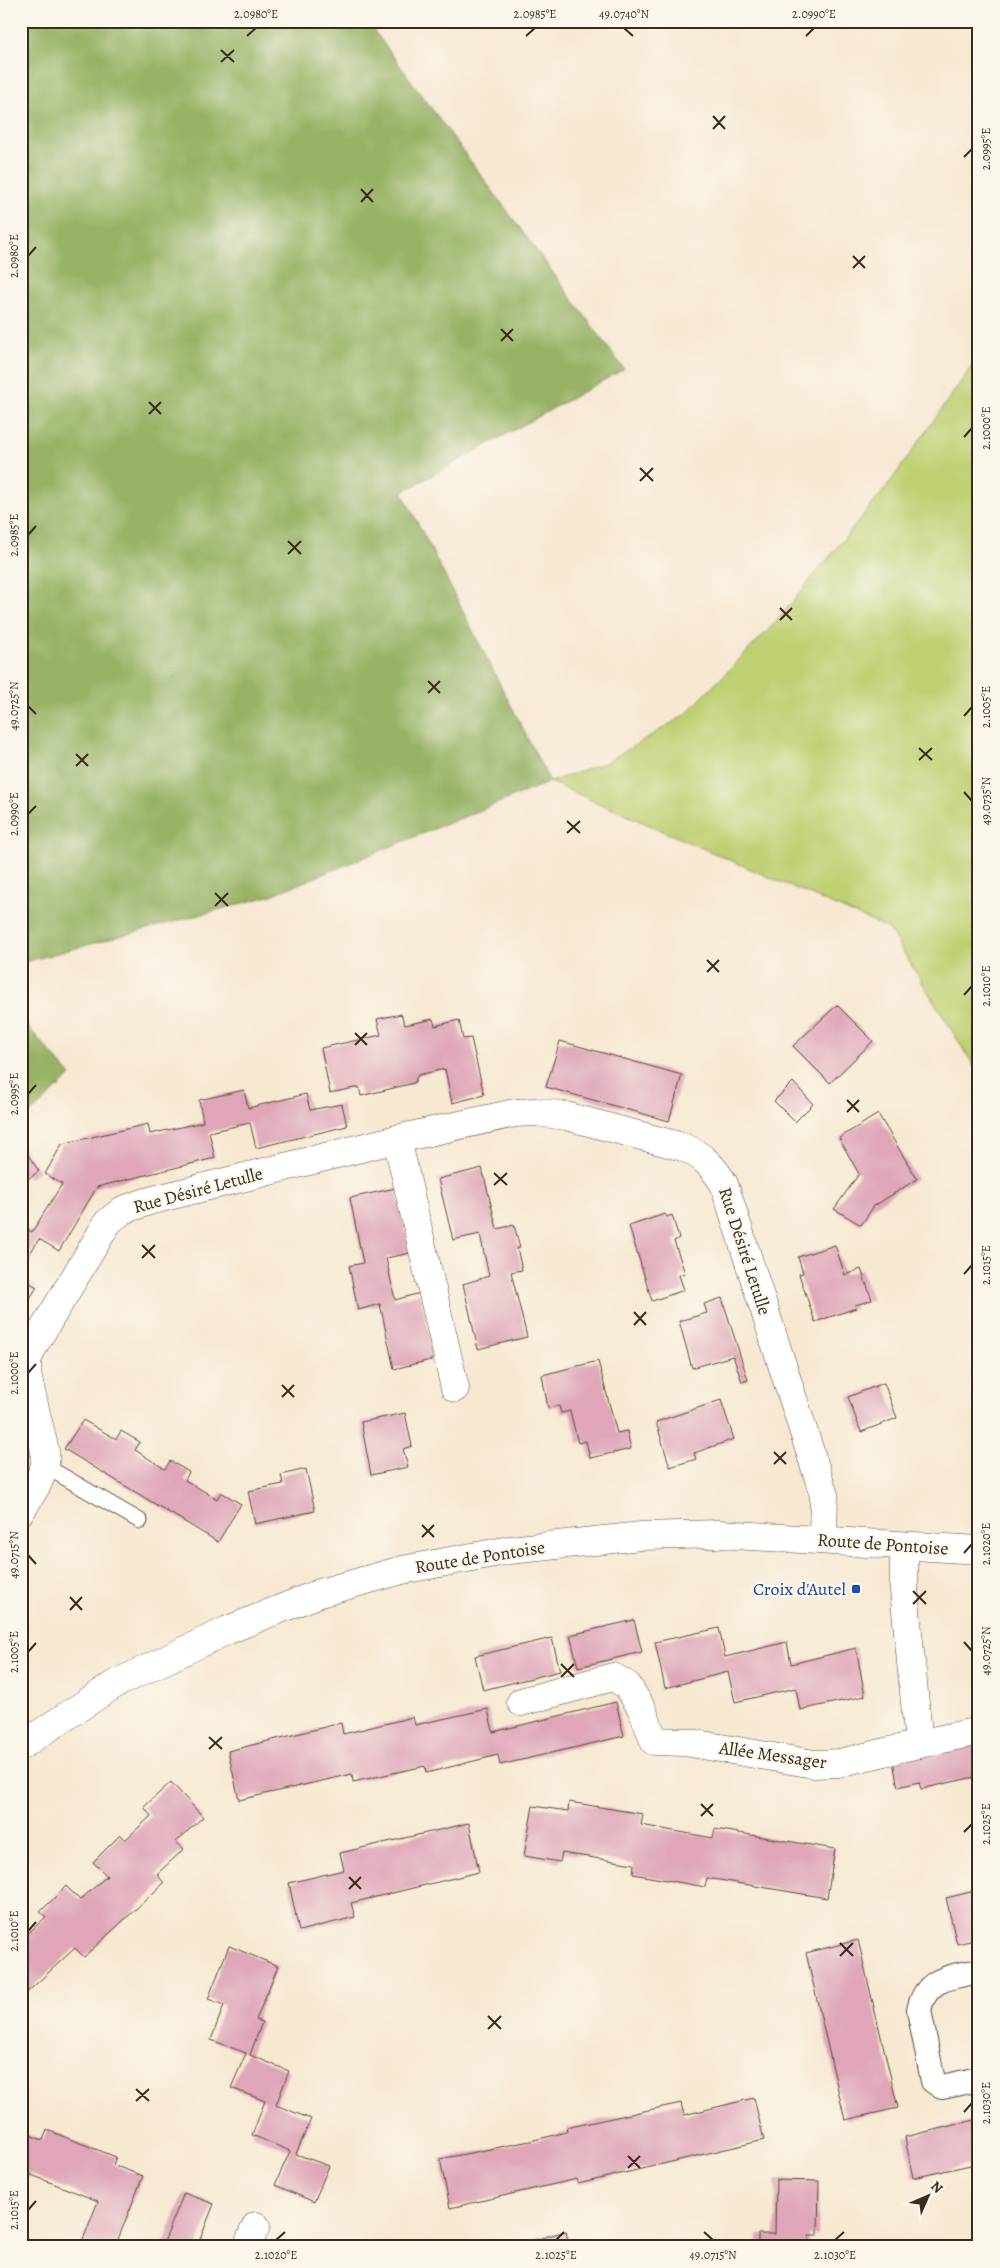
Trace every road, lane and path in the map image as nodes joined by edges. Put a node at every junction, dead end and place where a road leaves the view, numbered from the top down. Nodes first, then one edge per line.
1 (397, 1139) junction
2 (455, 1388) dead end
3 (45, 1466) junction
4 (21, 1511) edge
5 (140, 1520) dead end
6 (823, 1539) junction
7 (904, 1546) junction
8 (979, 1550) edge
9 (521, 1702) dead end
10 (979, 1731) edge
11 (919, 1744) junction
12 (21, 1746) edge
13 (979, 1971) edge
14 (979, 2079) edge

1 - 2 street
1 - 3 street, Rue Désiré Letulle
1 - 6 street, Rue Désiré Letulle
3 - 4 street, Rue Désiré Letulle
3 - 5 lane
6 - 7 street, Route de Pontoise
6 - 12 street, Route de Pontoise
7 - 8 street, Route de Pontoise
7 - 11 street
9 - 11 street, Allée Messager
10 - 11 street, Allée Messager
13 - 14 street

